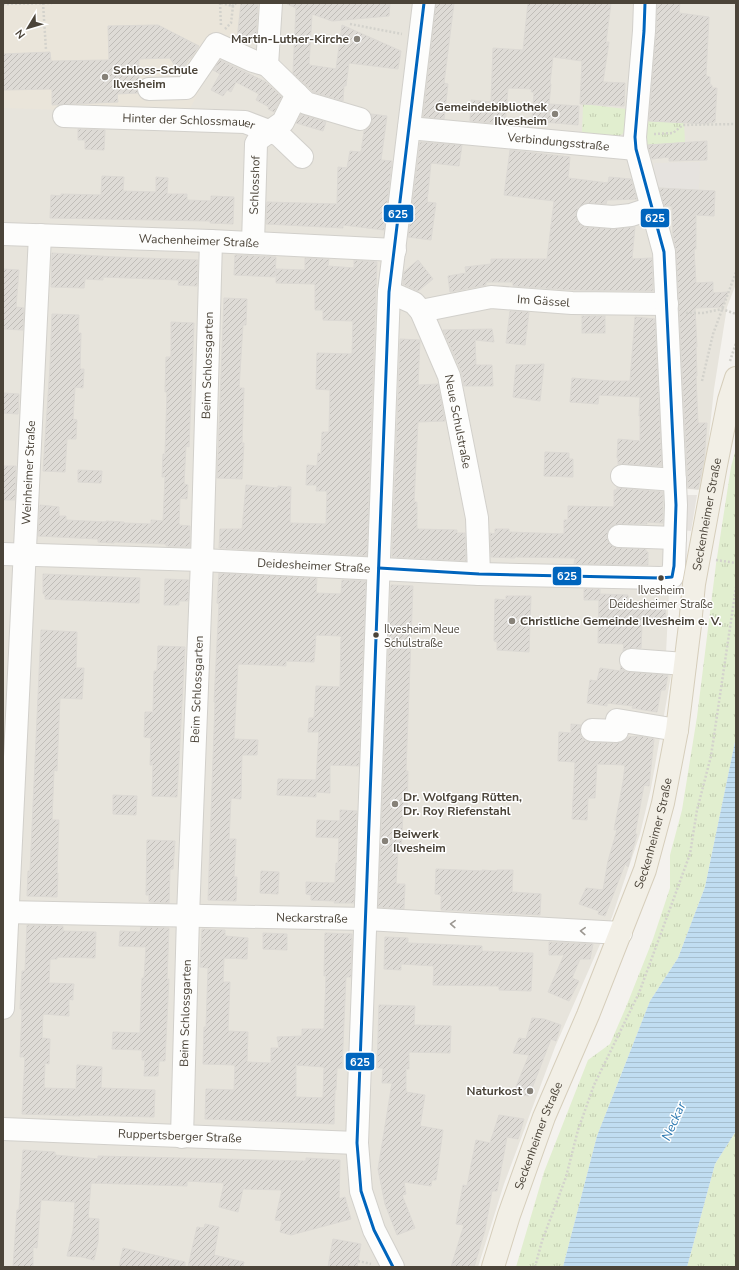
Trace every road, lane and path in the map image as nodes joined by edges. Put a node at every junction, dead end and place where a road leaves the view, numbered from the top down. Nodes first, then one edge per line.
1 (52, 3) edge
2 (220, 3) edge
3 (231, 3) edge
4 (236, 3) edge
5 (271, 3) edge
6 (424, 3) edge
7 (646, 3) edge
8 (3, 4) edge
9 (43, 4) edge
10 (233, 6) junction
11 (350, 24) dead end
12 (396, 33) dead end
13 (46, 50) dead end
14 (267, 65) junction
15 (149, 89) dead end
16 (297, 94) junction
17 (64, 116) dead end
18 (360, 119) dead end
19 (736, 124) edge
20 (409, 128) junction
21 (270, 132) junction
22 (636, 143) junction
23 (302, 157) dead end
24 (652, 208) junction
25 (588, 215) dead end
26 (3, 234) edge
27 (40, 235) junction
28 (211, 241) junction
29 (253, 243) junction
30 (395, 250) junction
31 (736, 272) edge
32 (389, 292) junction
33 (667, 304) junction
34 (722, 309) junction
35 (421, 311) junction
36 (703, 313) dead end
37 (736, 314) edge
38 (736, 378) edge
39 (702, 381) dead end
40 (622, 476) dead end
41 (675, 480) junction
42 (619, 536) dead end
43 (675, 538) junction
44 (3, 554) edge
45 (25, 555) junction
46 (202, 560) junction
47 (714, 560) dead end
48 (736, 563) edge
49 (379, 568) junction
50 (479, 574) junction
51 (736, 587) edge
52 (631, 660) dead end
53 (685, 664) junction
54 (10, 710) edge
55 (592, 730) dead end
56 (677, 730) junction
57 (5, 912) edge
58 (188, 916) junction
59 (366, 920) junction
60 (622, 933) junction
61 (3, 1008) edge
62 (3, 1129) edge
63 (182, 1137) junction
64 (357, 1142) junction
65 (393, 1267) edge
66 (494, 1267) edge
67 (535, 1267) edge

1 - 9 path
2 - 10 path
2 - 10 path
3 - 10 path
4 - 10 path
5 - 14 street
6 - 20 street
7 - 22 street
8 - 9 path
9 - 13 path
11 - 12 path
14 - 15 street
14 - 16 street
16 - 18 street
16 - 21 street, Schlosshof
17 - 21 street, Hinter der Schlossmauer
19 - 22 path
20 - 22 street, Verbindungsstraße
20 - 30 street
21 - 23 street, Hinter der Schlossmauer
21 - 29 street, Schlosshof
22 - 24 street
24 - 25 street
24 - 33 street
26 - 27 street, Wachenheimer Straße
27 - 28 street, Wachenheimer Straße
27 - 45 street, Weinheimer Straße
28 - 29 street, Wachenheimer Straße
28 - 46 street, Beim Schlossgarten
29 - 30 street, Wachenheimer Straße
30 - 32 street
31 - 34 path
32 - 35 street, Neue Schulstraße
32 - 49 street
33 - 35 street, Im Gässel
33 - 41 street
34 - 36 path
34 - 37 path
34 - 39 path
35 - 50 street, Neue Schulstraße
38 - 53 main road, Seckenheimer Straße
40 - 41 street
41 - 43 street
42 - 43 street
43 - 50 street, Deidesheimer Straße
44 - 45 street, Deidesheimer Straße
45 - 46 street, Deidesheimer Straße
45 - 54 street, Weinheimer Straße
46 - 49 street, Deidesheimer Straße
46 - 58 street, Beim Schlossgarten
47 - 48 path
49 - 50 street, Deidesheimer Straße
49 - 59 street
51 - 67 path
52 - 53 street
53 - 56 main road, Seckenheimer Straße
54 - 57 street, Weinheimer Straße
55 - 56 street
56 - 60 main road, Seckenheimer Straße
57 - 58 street, Neckarstraße
57 - 61 street, Weinheimer Straße
58 - 59 street, Neckarstraße
58 - 63 street, Beim Schlossgarten
60 -> 59 street, Neckarstraße
59 - 64 street
60 - 66 main road, Seckenheimer Straße
62 - 63 street, Ruppertsberger Straße
63 - 64 street, Ruppertsberger Straße
64 - 65 street

